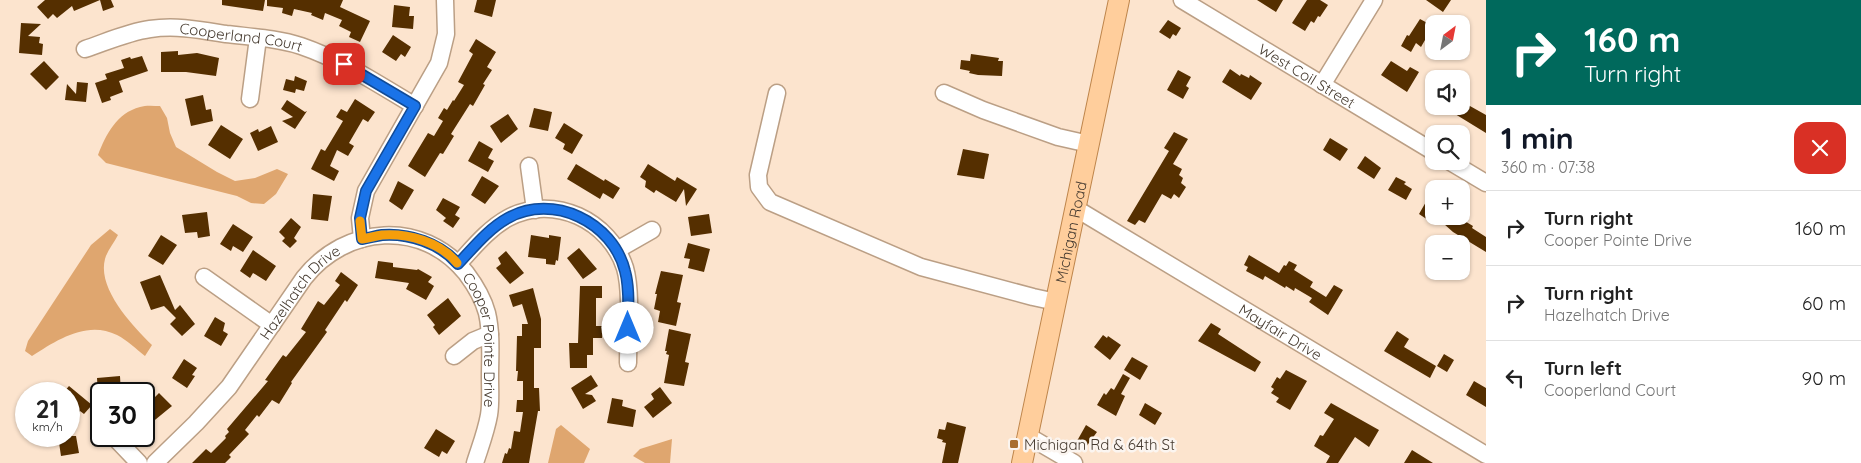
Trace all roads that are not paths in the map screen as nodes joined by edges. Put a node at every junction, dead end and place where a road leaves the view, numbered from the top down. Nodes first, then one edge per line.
1 (445, 0) edge
2 (1119, 0) edge
3 (1182, 0) edge
4 (1374, 0) edge
5 (258, 38) junction
6 (85, 48) dead end
7 (1322, 85) junction
8 (777, 93) dead end
9 (944, 93) dead end
10 (250, 99) dead end
11 (415, 106) junction
12 (1089, 144) junction
13 (1425, 147) edge
14 (529, 166) dead end
15 (1464, 170) edge
16 (1486, 183) edge
17 (1076, 208) junction
18 (535, 210) junction
19 (652, 230) dead end
20 (362, 239) junction
21 (617, 250) junction
22 (458, 264) junction
23 (204, 277) dead end
24 (1056, 302) junction
25 (272, 325) junction
26 (490, 334) junction
27 (454, 356) dead end
28 (628, 363) dead end
29 (1028, 436) junction
30 (124, 447) edge
31 (1486, 456) edge
32 (139, 463) edge
33 (155, 463) edge
34 (475, 463) edge
35 (1022, 463) edge
36 (1074, 463) edge

1 - 11 street
2 - 12 main road, Michigan Road
3 - 7 street, West Coil Street
4 - 7 street
5 - 6 street, Cooperland Court
5 - 10 street
5 - 11 street, Cooperland Court
7 - 13 street, West Coil Street
8 - 24 street
9 - 12 street
11 - 20 street
12 - 17 main road, Michigan Road
14 - 18 street
15 - 16 street
17 - 24 main road, Michigan Road
17 - 31 street, Mayfair Drive
18 - 21 street
18 - 22 street
19 - 21 street
20 - 22 street, Cooper Pointe Drive
20 - 25 street, Hazelhatch Drive
21 - 28 street
22 - 26 street, Cooper Pointe Drive
23 - 25 street
24 - 29 main road, Michigan Road
25 - 33 street, Hazelhatch Drive
26 - 27 street
26 - 34 street, Cooper Pointe Drive
29 - 35 main road, Michigan Road
29 - 36 street
30 - 32 street

